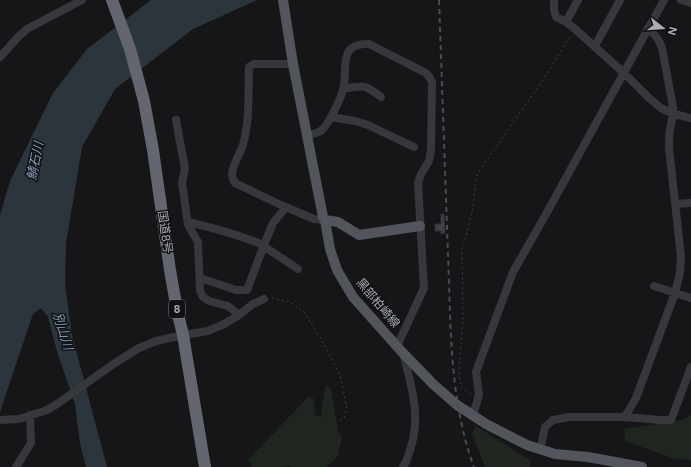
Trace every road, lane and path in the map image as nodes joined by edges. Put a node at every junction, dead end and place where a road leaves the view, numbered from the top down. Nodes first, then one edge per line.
1 (81, 0) edge
2 (112, 0) edge
3 (283, 0) edge
4 (554, 0) edge
5 (578, 0) edge
6 (620, 0) edge
7 (664, 0) edge
8 (681, 0) edge
9 (691, 3) edge
10 (566, 22) junction
11 (648, 28) junction
12 (575, 29) junction
13 (595, 46) junction
14 (0, 57) edge
15 (293, 64) junction
16 (624, 73) junction
17 (344, 89) junction
18 (381, 97) dead end
19 (674, 114) junction
20 (331, 117) junction
21 (691, 118) edge
22 (176, 120) dead end
23 (307, 135) junction
24 (414, 147) dead end
25 (691, 203) edge
26 (675, 204) junction
27 (286, 207) junction
28 (325, 220) junction
29 (188, 222) junction
30 (420, 226) junction
31 (264, 244) junction
32 (298, 269) dead end
33 (200, 278) junction
34 (654, 286) dead end
35 (675, 293) junction
36 (691, 298) edge
37 (264, 299) joint
38 (239, 315) junction
39 (183, 335) junction
40 (400, 349) junction
41 (691, 366) edge
42 (479, 395) junction
43 (30, 415) junction
44 (473, 415) junction
45 (625, 417) junction
46 (0, 420) edge
47 (340, 420) dead end
48 (540, 450) junction
49 (16, 467) edge
50 (205, 467) edge
51 (403, 467) edge
52 (642, 467) edge

1 - 14 street
2 - 39 highway, 国道8号 / 8
3 - 15 main road, 黒部柏崎線
4 - 10 street
5 - 10 street
6 - 13 street
7 - 11 street
8 - 9 street
10 - 12 street
11 - 16 street
11 - 19 street
12 - 13 street
12 - 42 path
13 - 16 street
15 - 23 main road, 黒部柏崎線
15 - 27 street
16 - 19 street
16 - 42 street
17 - 18 street
17 - 20 street
17 - 30 street
19 - 21 street
19 - 26 street
20 - 23 street
20 - 24 street
22 - 29 street
23 - 28 main road, 黒部柏崎線
25 - 26 street
26 - 35 street
27 - 28 street
27 - 31 street
28 - 30 main road
28 - 40 main road, 黒部柏崎線
29 - 31 street
29 - 33 street
30 - 40 street
31 - 32 street
31 - 33 street
33 - 38 street
34 - 35 street
35 - 36 street
35 - 45 street
37 - 38 street
37 - 47 path
38 - 39 street
39 - 43 street
39 - 50 highway, 国道8号 / 8
40 - 44 main road, 黒部柏崎線
40 - 51 street
41 - 45 street
42 - 44 street
43 - 46 street
43 - 49 street
44 - 48 main road, 黒部柏崎線
45 - 48 street
48 - 52 main road, 黒部柏崎線

